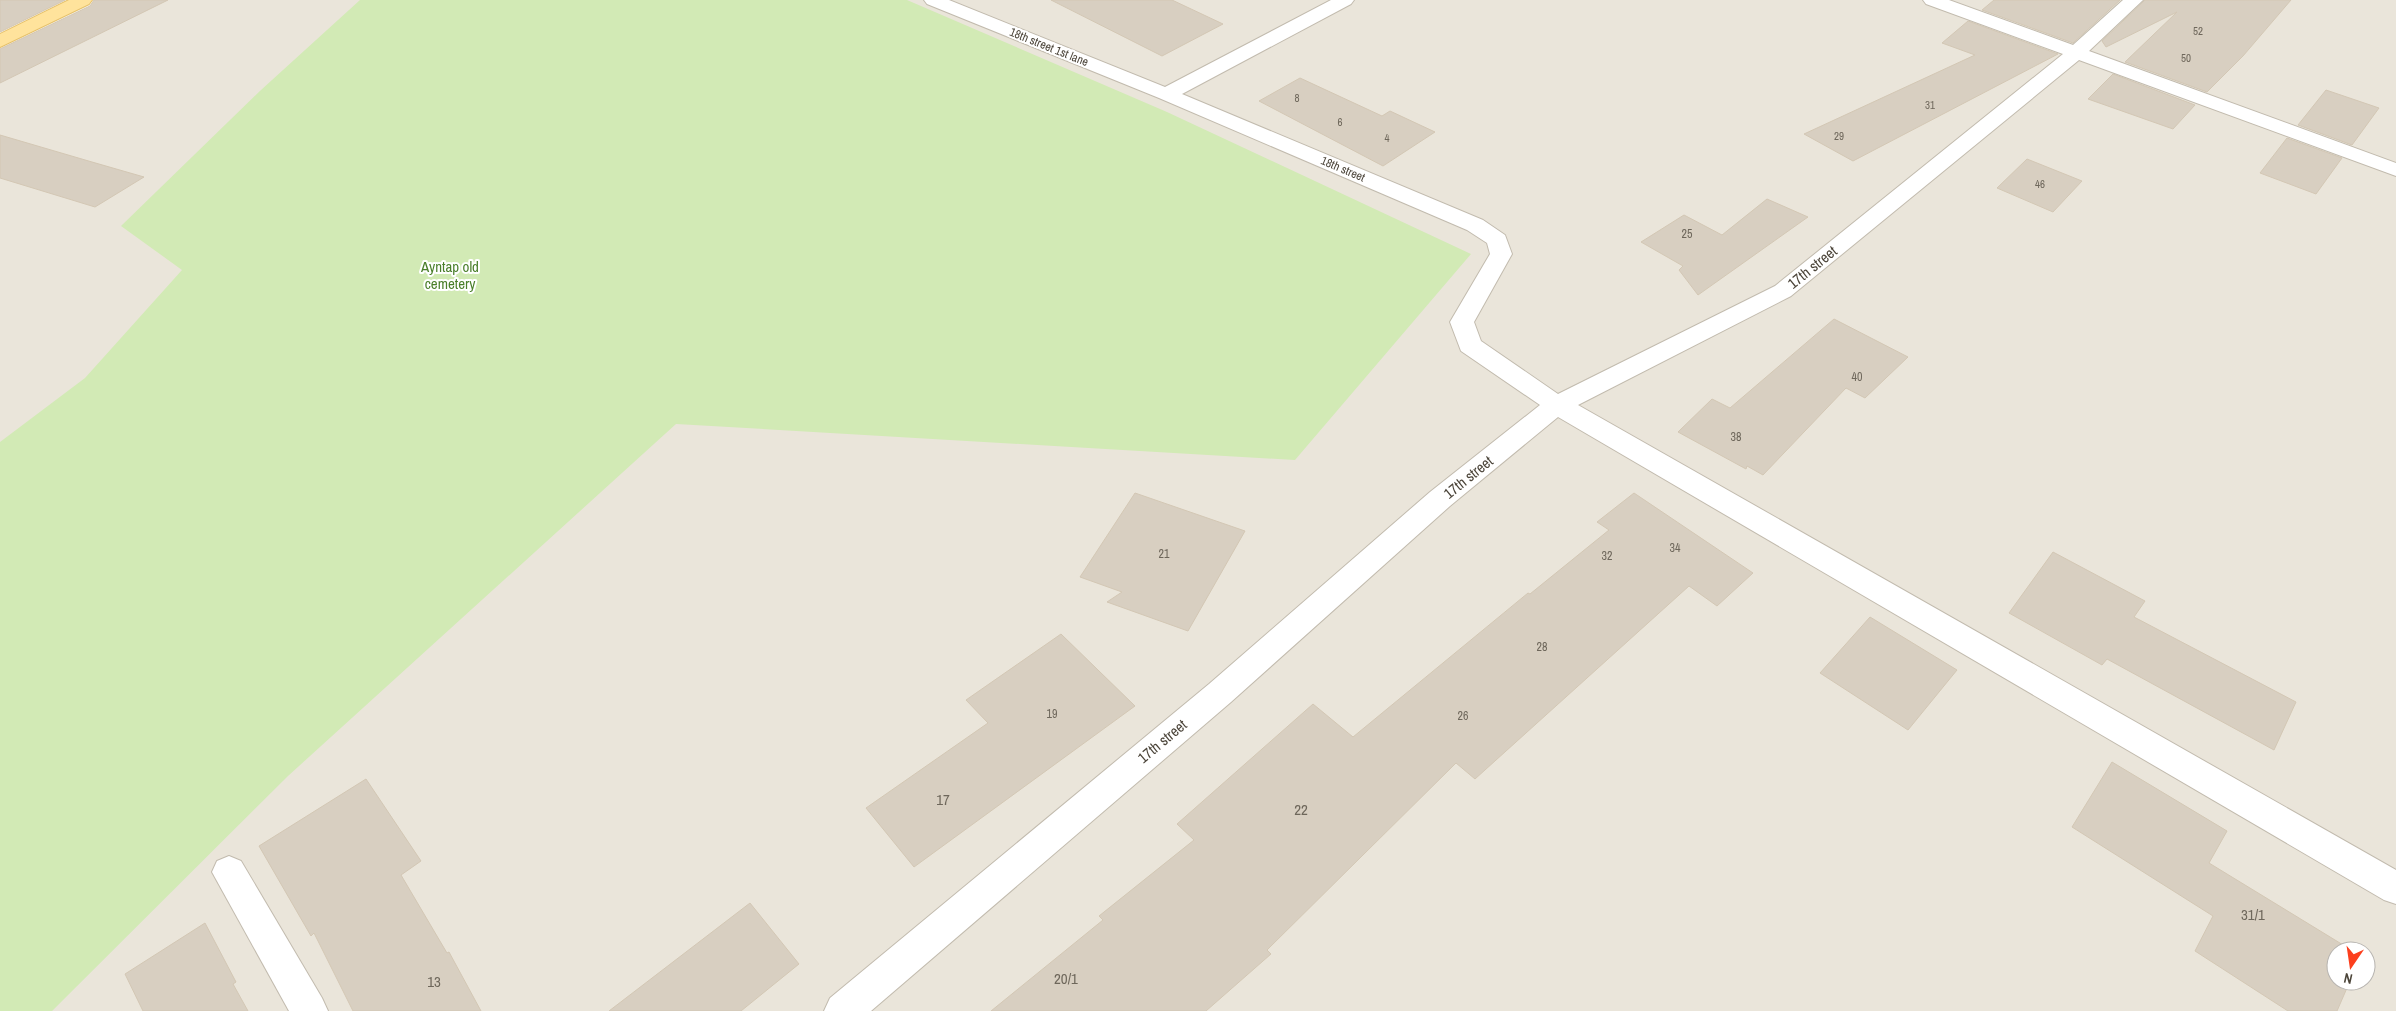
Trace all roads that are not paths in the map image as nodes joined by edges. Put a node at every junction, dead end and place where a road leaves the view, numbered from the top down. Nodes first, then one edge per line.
1 (83, 0) edge
2 (933, 0) edge
3 (1345, 0) edge
4 (1932, 0) edge
5 (2134, 0) edge
6 (0, 41) edge
7 (2075, 54) junction
8 (1166, 94) junction
9 (2396, 170) edge
10 (1557, 405) junction
11 (229, 872) dead end
12 (2396, 888) edge
13 (309, 1011) edge
14 (843, 1011) edge

1 - 6 main road
2 - 8 street, 18th street 1st lane
3 - 8 street
4 - 7 street
5 - 7 street, 17th street
7 - 9 street
7 - 10 street, 17th street
8 - 10 street, 18th street
10 - 12 street, 18th street
10 - 14 street, 17th street
11 - 13 street

